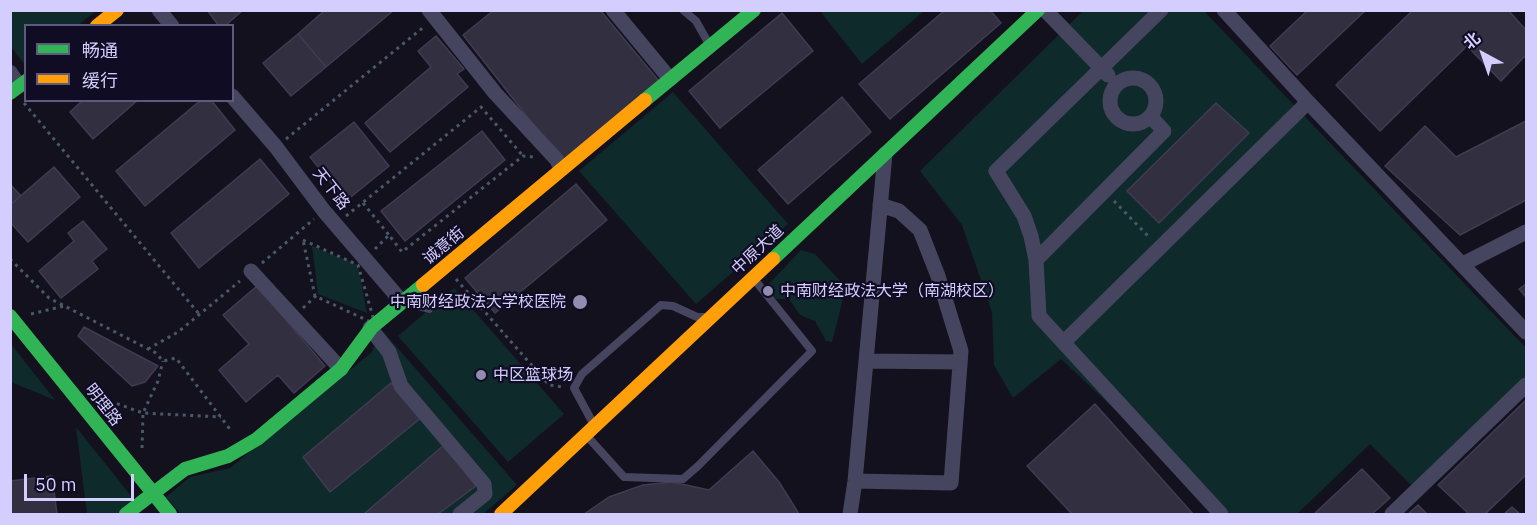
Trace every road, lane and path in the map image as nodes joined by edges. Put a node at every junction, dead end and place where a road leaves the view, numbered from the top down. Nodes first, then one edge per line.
1 (117, 10) edge
2 (159, 10) edge
3 (613, 10) edge
4 (683, 10) edge
5 (754, 10) edge
6 (1038, 10) edge
7 (1045, 10) edge
8 (1161, 10) edge
9 (1224, 10) edge
10 (432, 14) edge
11 (100, 24) edge
12 (170, 24) edge
13 (710, 46) junction
14 (1101, 68) junction
15 (10, 72) edge
16 (670, 79) junction
17 (1117, 84) junction
18 (17, 88) edge
19 (234, 98) edge
20 (28, 102) edge
21 (1308, 102) junction
22 (1151, 117) junction
23 (276, 147) junction
24 (885, 154) junction
25 (523, 156) junction
26 (559, 165) junction
27 (1105, 191) junction
28 (363, 203) junction
29 (880, 205) junction
30 (324, 211) junction
31 (336, 224) junction
32 (298, 231) junction
33 (1527, 232) edge
34 (389, 235) junction
35 (303, 240) junction
36 (1160, 248) junction
37 (10, 259) edge
38 (1036, 260) junction
39 (361, 261) junction
40 (1463, 264) junction
41 (445, 266) junction
42 (251, 271) junction
43 (753, 278) junction
44 (316, 295) junction
45 (402, 302) junction
46 (64, 306) junction
47 (429, 309) dead end
48 (199, 314) junction
49 (11, 316) edge
50 (294, 317) junction
51 (710, 318) junction
52 (373, 326) junction
53 (1527, 332) edge
54 (1064, 342) junction
55 (148, 349) junction
56 (164, 361) junction
57 (866, 361) junction
58 (960, 362) junction
59 (341, 369) junction
60 (1527, 385) edge
61 (574, 388) junction
62 (85, 409) junction
63 (143, 413) junction
64 (221, 417) junction
65 (591, 431) junction
66 (244, 448) junction
67 (140, 479) junction
68 (855, 481) junction
69 (152, 493) junction
70 (126, 514) edge
71 (170, 514) edge
72 (460, 514) edge
73 (501, 514) edge
74 (850, 514) edge
75 (1221, 514) edge
76 (1392, 514) edge

1 - 11 street
2 - 12 street
3 - 16 street
4 - 13 lane
5 - 13 street, 诚意街
6 - 24 street, 中原大道
7 - 14 street
8 - 14 street
9 - 21 street
10 - 23 path
10 - 26 street
13 - 16 street, 诚意街
14 - 17 street
14 - 38 street
15 - 18 street
16 - 26 street, 诚意街
17 - 22 street
17 - 22 street
19 - 23 street, 天下路
20 - 48 path
21 - 36 street
21 - 40 street
22 - 27 street
23 - 30 street, 天下路
24 - 29 street
24 - 43 street, 中原大道
25 - 26 path
25 - 28 path
25 - 34 path
26 - 41 street, 诚意街
27 - 36 path
27 - 38 street
28 - 31 path
28 - 34 path
29 - 57 street
29 - 58 street
30 - 31 street, 天下路
30 - 32 path
31 - 39 street, 天下路
32 - 35 path
32 - 42 path
33 - 40 street
34 - 39 path
35 - 39 path
35 - 44 path
36 - 54 street
37 - 46 path
38 - 54 street
39 - 45 street, 天下路
39 - 52 path
40 - 53 street
41 - 45 street, 诚意街
41 - 61 path
42 - 48 path
42 - 50 street
43 - 51 street, 中原大道
43 - 65 lane
44 - 50 path
44 - 52 path
45 - 47 lane
45 - 52 street, 诚意街
46 - 49 path
46 - 55 path
48 - 55 path
49 - 62 street, 明理路
50 - 59 street
51 - 61 lane
51 - 65 street, 中原大道
52 - 59 street, 诚意街
52 - 72 street
54 - 75 street
55 - 56 path
56 - 63 path
56 - 64 path
57 - 58 street
57 - 68 street
58 - 68 street
59 - 66 street, 诚意街
60 - 76 street
61 - 65 lane
62 - 63 path
62 - 67 street, 明理路
63 - 64 path
63 - 67 path
64 - 66 path
65 - 73 street, 中原大道
66 - 69 street, 诚意街
67 - 69 street, 明理路
68 - 74 street
69 - 70 street, 诚意街
69 - 71 street, 明理路

